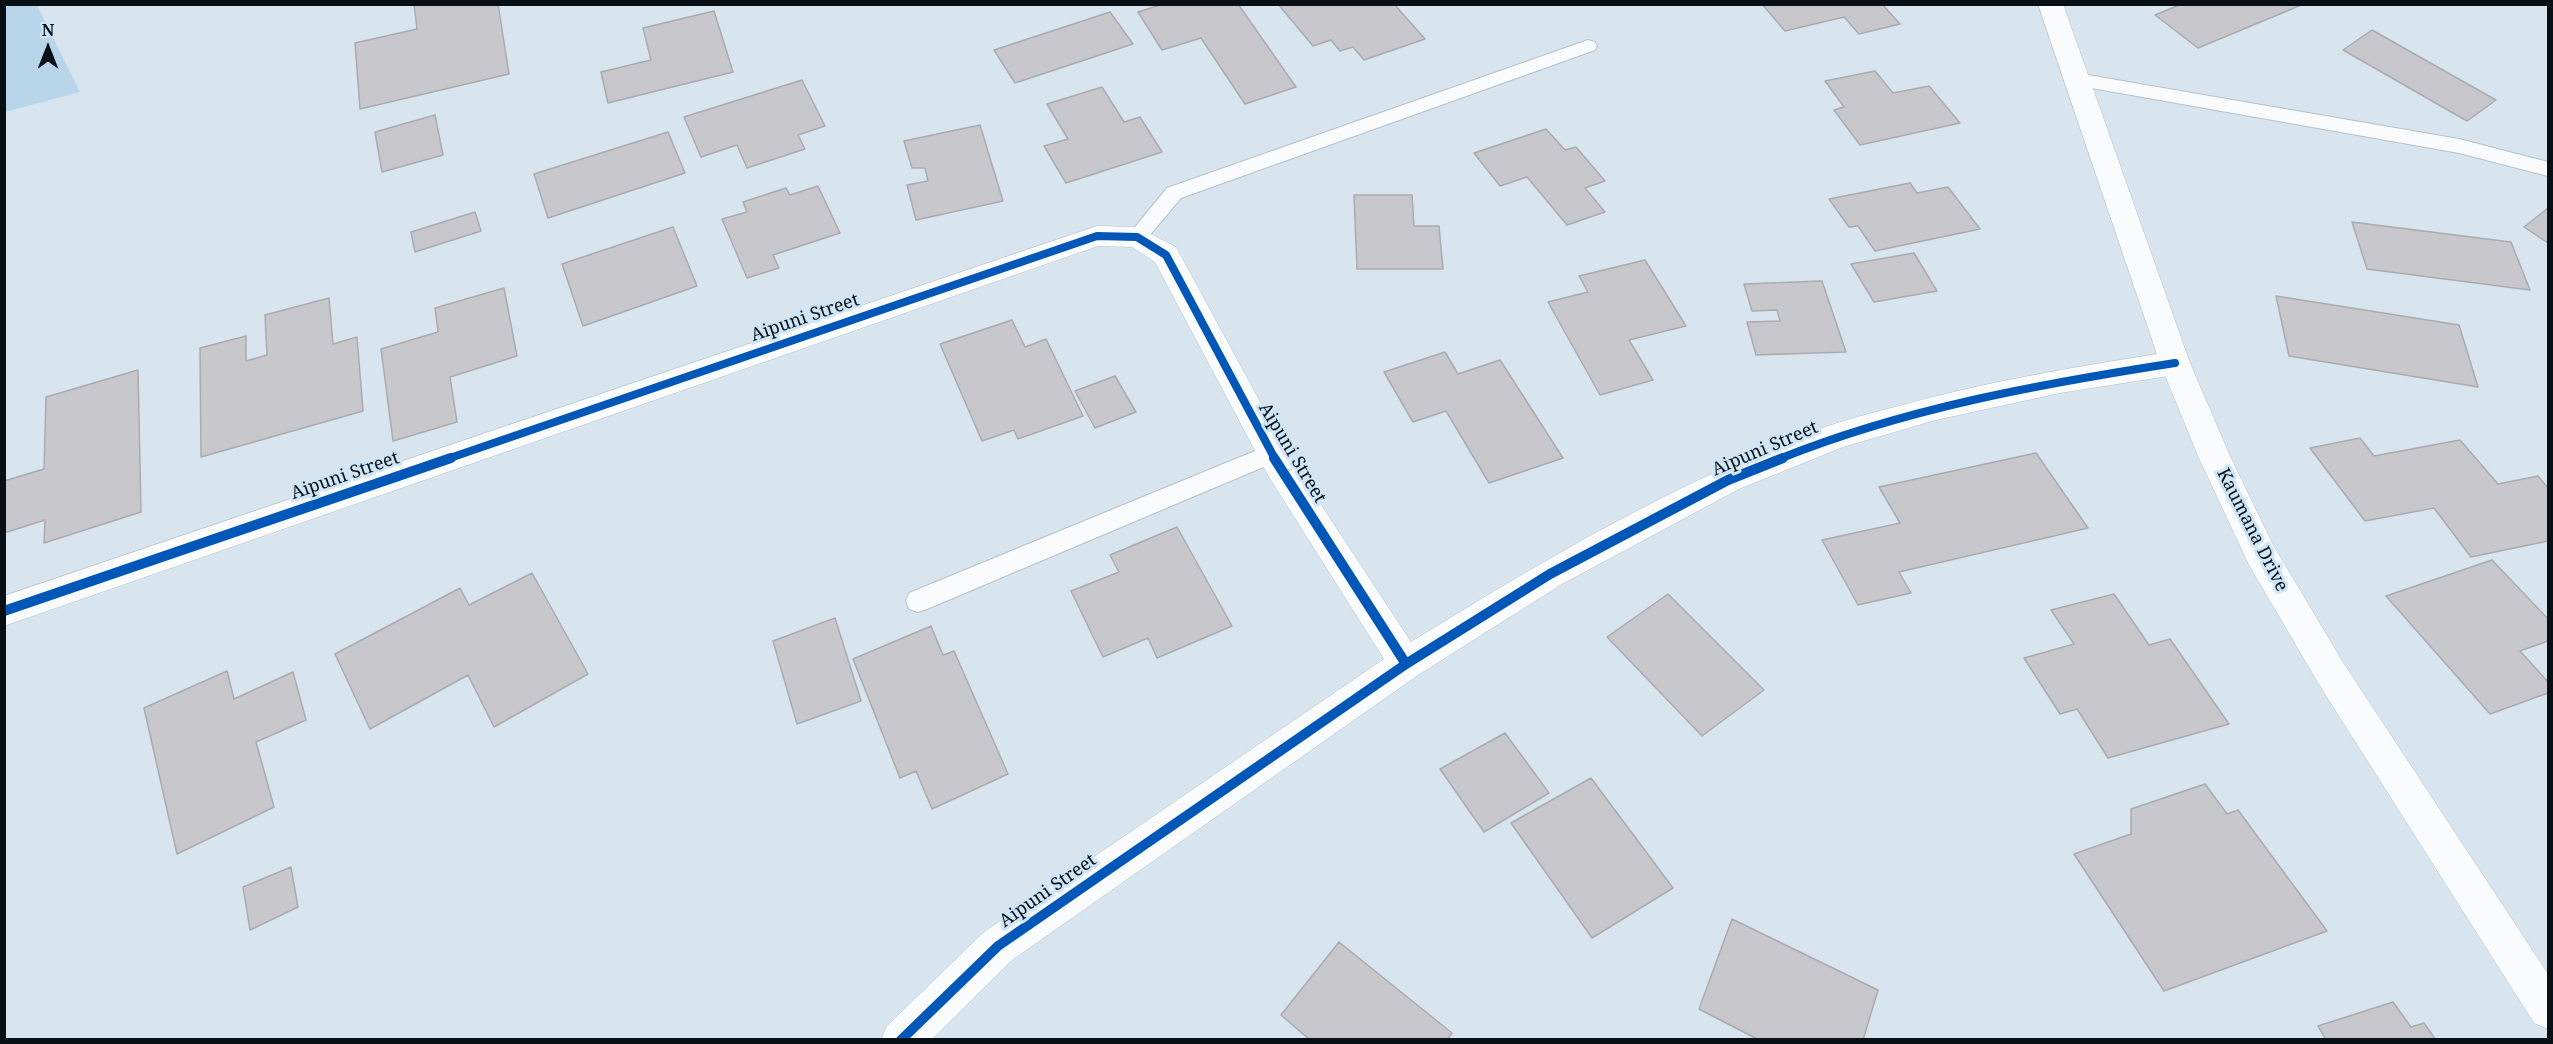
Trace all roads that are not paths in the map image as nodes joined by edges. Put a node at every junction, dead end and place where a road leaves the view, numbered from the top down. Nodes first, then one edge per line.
1 (2050, 4) edge
2 (1588, 46) dead end
3 (2076, 79) junction
4 (2548, 169) edge
5 (1137, 237) junction
6 (2175, 363) junction
7 (1272, 453) junction
8 (918, 602) dead end
9 (4, 611) edge
10 (1406, 664) junction
11 (2548, 1009) edge
12 (901, 1040) edge

1 - 3 street, Kaumana Drive
2 - 5 lane
3 - 4 lane
3 - 6 street, Kaumana Drive
5 - 7 street, Aipuni Street
5 - 9 street, Aipuni Street
6 - 10 street, Aipuni Street
6 - 11 street, Kaumana Drive
7 - 8 lane
7 - 10 street, Aipuni Street
10 - 12 street, Aipuni Street

